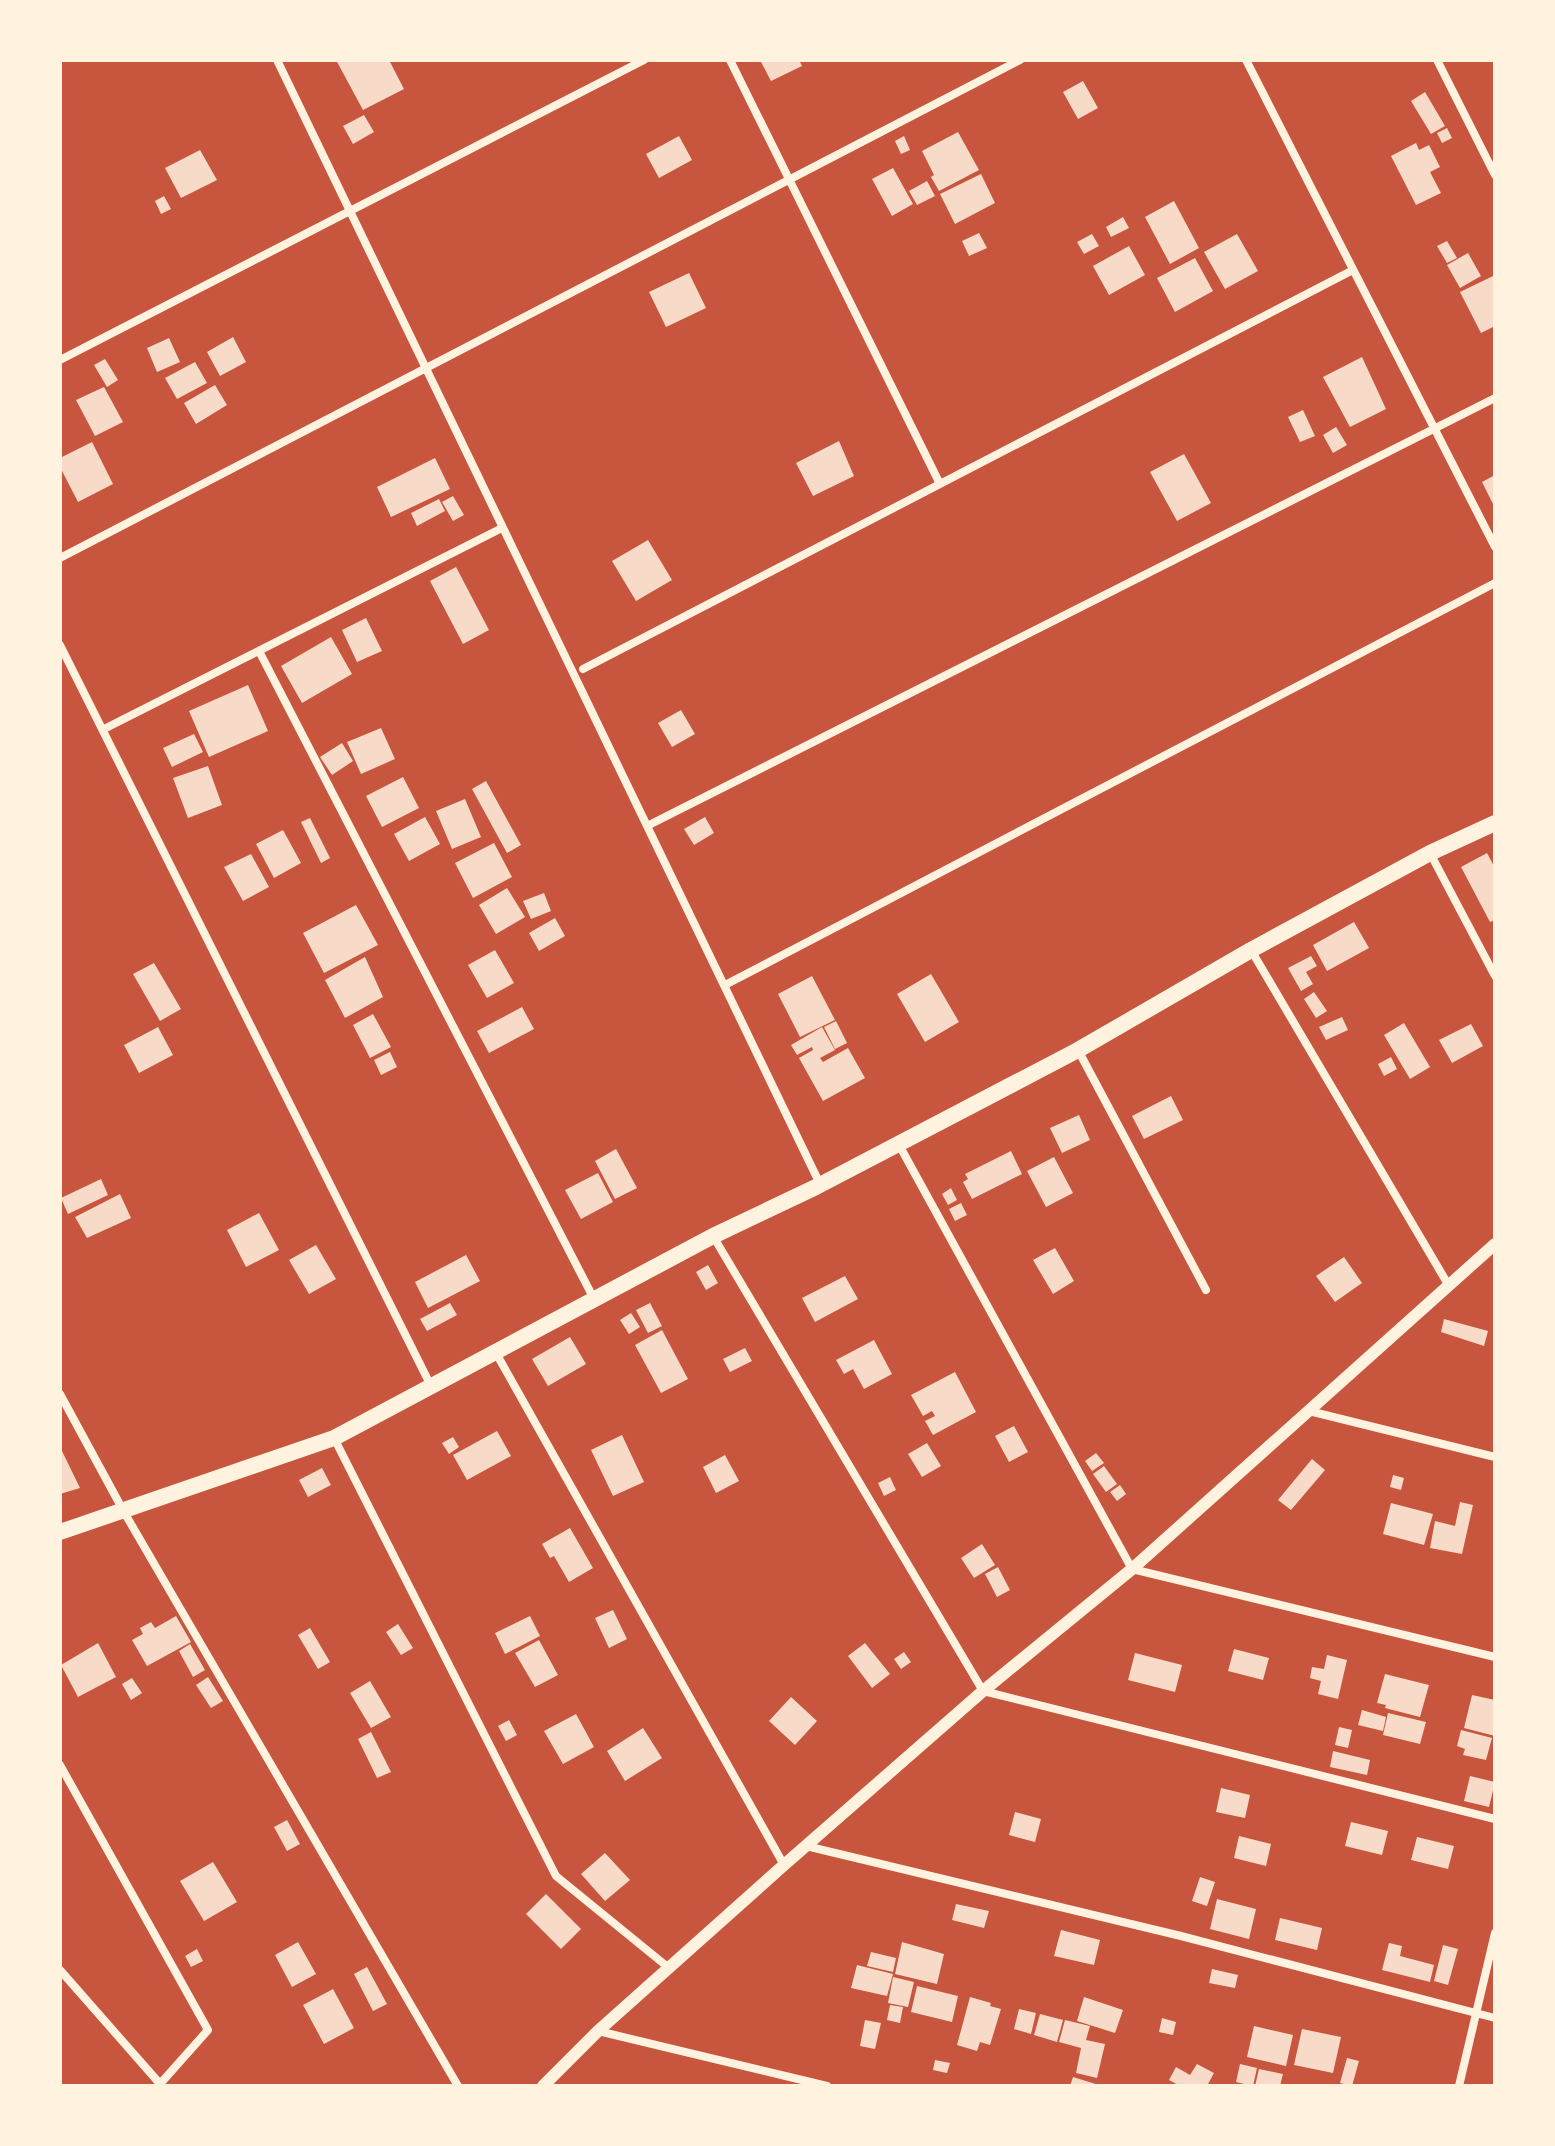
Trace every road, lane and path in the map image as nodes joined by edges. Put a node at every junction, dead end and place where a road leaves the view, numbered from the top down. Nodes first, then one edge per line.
1 (277, 60) edge
2 (644, 60) edge
3 (730, 60) edge
4 (1020, 60) edge
5 (1246, 60) edge
6 (1437, 60) edge
7 (1495, 175) edge
8 (789, 180) junction
9 (350, 211) junction
10 (1353, 270) junction
11 (60, 360) edge
12 (426, 368) junction
13 (1495, 398) edge
14 (1434, 429) junction
15 (940, 484) junction
16 (502, 528) junction
17 (1495, 547) edge
18 (60, 558) edge
19 (1495, 583) edge
20 (60, 645) edge
21 (259, 651) junction
22 (583, 669) dead end
23 (104, 729) junction
24 (1495, 823) edge
25 (647, 826) junction
26 (1430, 853) junction
27 (1251, 950) junction
28 (1495, 976) edge
29 (725, 985) junction
30 (1078, 1050) junction
31 (898, 1143) junction
32 (820, 1184) junction
33 (713, 1236) junction
34 (1495, 1244) edge
35 (1449, 1286) junction
36 (1206, 1290) dead end
37 (595, 1300) junction
38 (496, 1353) junction
39 (431, 1386) junction
40 (60, 1394) edge
41 (1309, 1411) junction
42 (334, 1438) junction
43 (1495, 1457) edge
44 (124, 1512) junction
45 (60, 1532) edge
46 (1132, 1569) junction
47 (1495, 1657) edge
48 (983, 1691) junction
49 (60, 1765) edge
50 (1495, 1819) edge
51 (806, 1846) junction
52 (784, 1865) junction
53 (1495, 1933) edge
54 (669, 1968) junction
55 (60, 1970) edge
56 (1476, 2014) junction
57 (1495, 2018) edge
58 (598, 2031) junction
59 (161, 2085) edge
60 (458, 2086) edge
61 (543, 2086) edge
62 (827, 2086) edge
63 (1459, 2086) edge

1 - 9 street
2 - 9 street
3 - 8 street
4 - 8 street
5 - 10 street
6 - 7 street
8 - 12 street
8 - 15 street
9 - 11 street
9 - 12 street
10 - 14 street
10 - 15 street
12 - 16 street
12 - 18 street
13 - 14 street
14 - 17 street
14 - 25 street
15 - 22 street
16 - 21 street
16 - 25 street
19 - 29 street
20 - 23 street
21 - 23 street
21 - 37 street
23 - 39 street
24 - 26 main road
25 - 29 street
26 - 27 main road
26 - 28 street
27 - 30 main road
27 - 35 street
29 - 32 street
30 - 31 main road
30 - 36 street
31 - 32 main road
31 - 46 street
32 - 33 main road
33 - 37 main road
33 - 48 street
34 - 35 street
35 - 41 street
37 - 38 main road
38 - 39 main road
38 - 52 street
39 - 42 main road
40 - 44 street
41 - 43 street
41 - 46 street
42 - 44 main road
42 - 54 street
44 - 45 main road
44 - 60 street
46 - 47 street
46 - 48 street
48 - 50 street
48 - 51 street
49 - 59 street
51 - 52 street
51 - 56 street
52 - 54 street
53 - 56 street
54 - 58 street
55 - 59 street
56 - 57 street
56 - 63 street
58 - 61 street
58 - 62 street

